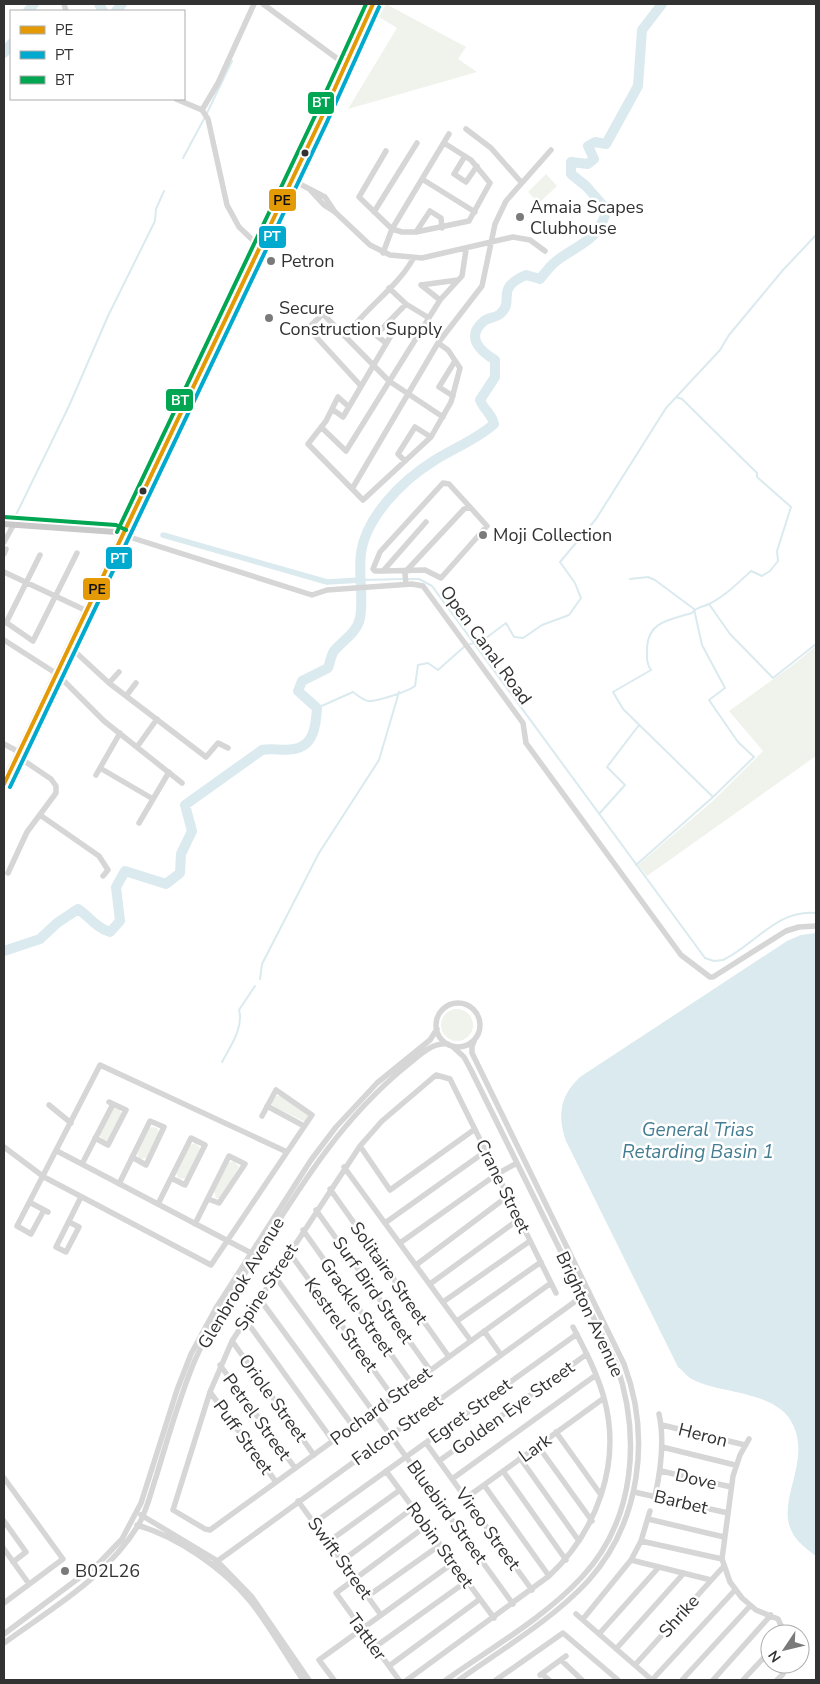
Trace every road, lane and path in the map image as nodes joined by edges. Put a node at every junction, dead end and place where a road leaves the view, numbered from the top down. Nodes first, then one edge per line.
1 (254, 4) edge
2 (263, 4) edge
3 (373, 4) edge
4 (346, 65) junction
5 (178, 100) edge
6 (202, 110) junction
7 (466, 129) dead end
8 (449, 134) dead end
9 (417, 143) dead end
10 (444, 143) junction
11 (551, 150) dead end
12 (386, 151) dead end
13 (465, 156) junction
14 (477, 166) junction
15 (422, 179) junction
16 (292, 180) junction
17 (521, 182) junction
18 (374, 212) junction
19 (475, 212) junction
20 (442, 228) junction
21 (392, 229) junction
22 (416, 232) junction
23 (490, 242) junction
24 (260, 247) junction
25 (466, 250) junction
26 (544, 250) dead end
27 (383, 252) junction
28 (413, 259) junction
29 (458, 280) junction
30 (389, 288) junction
31 (440, 300) junction
32 (406, 304) junction
33 (429, 318) junction
34 (391, 322) junction
35 (346, 336) junction
36 (386, 343) junction
37 (438, 343) junction
38 (455, 361) junction
39 (373, 364) junction
40 (389, 381) junction
41 (361, 386) junction
42 (406, 394) junction
43 (453, 396) junction
44 (349, 406) junction
45 (332, 409) junction
46 (443, 417) junction
47 (321, 427) junction
48 (431, 437) junction
49 (404, 461) junction
50 (352, 489) junction
51 (470, 507) junction
52 (426, 522) dead end
53 (4, 523) edge
54 (14, 524) junction
55 (123, 535) junction
56 (4, 542) edge
57 (77, 553) dead end
58 (40, 555) dead end
59 (408, 569) junction
60 (383, 571) junction
61 (4, 572) edge
62 (26, 582) junction
63 (406, 584) junction
64 (56, 596) junction
65 (87, 611) junction
66 (5, 622) edge
67 (4, 640) edge
68 (70, 647) junction
69 (119, 672) dead end
70 (57, 674) junction
71 (136, 682) dead end
72 (109, 683) junction
73 (126, 696) junction
74 (156, 719) junction
75 (120, 733) junction
76 (4, 744) edge
77 (137, 747) junction
78 (228, 748) dead end
79 (18, 754) junction
80 (100, 768) junction
81 (169, 772) junction
82 (96, 775) dead end
83 (182, 783) dead end
84 (4, 784) edge
85 (153, 799) junction
86 (40, 816) junction
87 (139, 822) dead end
88 (8, 873) dead end
89 (103, 876) dead end
90 (816, 926) edge
91 (437, 1029) junction
92 (476, 1038) junction
93 (450, 1045) junction
94 (436, 1075) joint
95 (49, 1105) dead end
96 (267, 1106) junction
97 (262, 1116) dead end
98 (71, 1123) junction
99 (304, 1126) junction
100 (475, 1129) junction
101 (95, 1138) junction
102 (360, 1146) junction
103 (4, 1147) edge
104 (57, 1151) junction
105 (486, 1151) junction
106 (287, 1152) junction
107 (132, 1157) junction
108 (517, 1163) junction
109 (82, 1164) junction
110 (344, 1167) junction
111 (497, 1174) junction
112 (44, 1177) junction
113 (171, 1178) junction
114 (119, 1184) junction
115 (330, 1189) junction
116 (508, 1196) junction
117 (81, 1197) junction
118 (208, 1199) junction
119 (31, 1203) junction
120 (158, 1204) junction
121 (316, 1210) junction
122 (520, 1219) junction
123 (69, 1222) junction
124 (385, 1223) junction
125 (195, 1224) junction
126 (303, 1230) junction
127 (227, 1240) junction
128 (530, 1241) junction
129 (400, 1244) junction
130 (289, 1252) junction
131 (251, 1253) junction
132 (541, 1262) junction
133 (416, 1265) junction
134 (274, 1275) junction
135 (551, 1282) junction
136 (430, 1284) junction
137 (589, 1292) junction
138 (556, 1293) dead end
139 (583, 1296) junction
140 (259, 1298) junction
141 (443, 1302) junction
142 (245, 1319) junction
143 (457, 1321) junction
144 (573, 1327) dead end
145 (484, 1331) junction
146 (577, 1334) junction
147 (471, 1340) junction
148 (232, 1341) junction
149 (501, 1354) junction
150 (587, 1354) junction
151 (449, 1357) junction
152 (220, 1365) junction
153 (430, 1370) junction
154 (596, 1375) junction
155 (412, 1384) junction
156 (210, 1392) junction
157 (393, 1397) junction
158 (604, 1398) junction
159 (373, 1412) junction
160 (659, 1414) dead end
161 (662, 1425) junction
162 (353, 1426) junction
163 (556, 1432) junction
164 (390, 1435) junction
165 (749, 1439) dead end
166 (333, 1441) junction
167 (426, 1443) junction
168 (745, 1445) junction
169 (538, 1446) junction
170 (662, 1447) junction
171 (314, 1455) junction
172 (406, 1457) junction
173 (520, 1458) junction
174 (439, 1461) junction
175 (735, 1465) junction
176 (295, 1468) junction
177 (386, 1471) junction
178 (661, 1471) junction
179 (502, 1472) junction
180 (4, 1478) edge
181 (452, 1479) junction
182 (276, 1482) junction
183 (484, 1485) junction
184 (731, 1487) junction
185 (400, 1490) junction
186 (634, 1492) junction
187 (601, 1495) junction
188 (655, 1496) junction
189 (466, 1498) junction
190 (298, 1501) junction
191 (413, 1508) junction
192 (650, 1511) dead end
193 (728, 1513) junction
194 (140, 1515) junction
195 (648, 1519) junction
196 (4, 1521) edge
197 (592, 1521) junction
198 (132, 1523) junction
199 (314, 1523) junction
200 (138, 1526) junction
201 (426, 1526) junction
202 (210, 1530) joint
203 (724, 1537) junction
204 (579, 1541) junction
205 (641, 1541) junction
206 (328, 1542) junction
207 (440, 1545) junction
208 (4, 1549) edge
209 (722, 1559) junction
210 (342, 1560) junction
211 (566, 1560) junction
212 (631, 1560) junction
213 (13, 1562) junction
214 (214, 1562) junction
215 (453, 1563) junction
216 (724, 1566) junction
217 (659, 1567) junction
218 (684, 1573) junction
219 (549, 1576) junction
220 (355, 1579) junction
221 (711, 1580) junction
222 (467, 1581) junction
223 (29, 1584) junction
224 (532, 1590) junction
225 (735, 1590) junction
226 (368, 1596) junction
227 (480, 1599) junction
228 (4, 1602) edge
229 (513, 1604) junction
230 (750, 1606) junction
231 (576, 1614) dead end
232 (381, 1615) junction
233 (770, 1615) junction
234 (494, 1618) junction
235 (583, 1619) junction
236 (782, 1624) edge
237 (362, 1629) junction
238 (4, 1634) edge
239 (599, 1634) junction
240 (4, 1643) edge
241 (375, 1647) junction
242 (616, 1649) junction
243 (566, 1656) dead end
244 (561, 1660) junction
245 (760, 1662) edge
246 (635, 1665) junction
247 (389, 1666) junction
248 (303, 1680) edge
249 (309, 1680) edge
250 (334, 1680) edge
251 (399, 1680) edge
252 (407, 1680) edge
253 (446, 1680) edge
254 (459, 1680) edge
255 (496, 1680) edge
256 (549, 1680) edge
257 (582, 1680) edge
258 (618, 1680) edge
259 (682, 1680) edge
260 (713, 1680) edge
261 (744, 1680) edge

1 - 6 street
2 - 4 street
3 - 4 main road
4 - 16 main road
5 - 6 street
6 - 24 street
7 - 17 street
8 - 10 street
9 - 18 street
10 - 13 street
10 - 15 street
11 - 17 street
12 - 18 street
13 - 14 street
13 - 14 street
14 - 19 street
15 - 19 street
15 - 21 street
16 - 24 main road
16 - 27 street
17 - 23 street
18 - 21 street
19 - 20 street
20 - 22 street
20 - 22 street
21 - 22 street
21 - 27 street
23 - 25 street
23 - 26 street
23 - 37 street
24 - 55 main road
25 - 28 street
25 - 29 street
27 - 28 street
28 - 30 street
29 - 31 street
29 - 31 street
30 - 32 street
30 - 35 street
31 - 33 street
32 - 33 street
32 - 34 street
33 - 40 street
34 - 36 street
34 - 36 street
35 - 39 street
35 - 41 street
36 - 39 street
37 - 38 street
37 - 42 street
38 - 43 street
38 - 43 street
39 - 40 street
39 - 41 street
40 - 42 street
40 - 47 street
41 - 44 street
42 - 46 street
42 - 50 street
43 - 46 street
44 - 45 street
44 - 45 street
45 - 47 street
46 - 48 street
47 - 50 street
48 - 49 street
48 - 49 street
49 - 50 street
51 - 59 street
51 - 59 street
51 - 60 street
52 - 60 street
53 - 54 main road, Open Canal Road
54 - 55 main road, Open Canal Road
54 - 56 street
55 - 63 street, Open Canal Road
55 - 65 main road
57 - 64 street
58 - 62 street
59 - 60 street
59 - 63 street
61 - 62 street
62 - 64 street
62 - 66 street
63 - 90 street, Open Canal Road
64 - 65 street
64 - 66 street
65 - 68 main road
67 - 70 street
68 - 70 main road
68 - 72 street
69 - 72 street
70 - 75 street
70 - 79 main road
71 - 73 street
72 - 73 street
73 - 74 street
74 - 77 street
74 - 78 street
75 - 77 street
75 - 80 street
76 - 79 street
77 - 81 street
79 - 84 main road
79 - 86 street
80 - 82 street
80 - 85 street
81 - 83 street
81 - 85 street
85 - 87 street
86 - 88 street
86 - 89 street
91 - 92 street
91 - 93 street
91 - 131 street, Glenbrook Avenue
92 - 93 street
92 - 137 street, Brighton Avenue
93 - 108 street, Brighton Avenue
93 - 194 street, Glenbrook Avenue
94 - 100 street, Crane Street
94 - 102 street, Spine Street
95 - 98 street
96 - 97 street
96 - 99 street
96 - 99 street
98 - 104 street
98 - 106 street
99 - 106 street
100 - 102 street
100 - 105 street, Crane Street
101 - 101 street
101 - 109 street
102 - 110 street, Spine Street
103 - 112 street
104 - 109 street
104 - 112 street
105 - 111 street, Crane Street
105 - 124 street
106 - 127 street
107 - 107 street
107 - 114 street
108 - 111 street
108 - 139 street, Brighton Avenue
109 - 114 street
110 - 115 street, Spine Street
110 - 124 street
111 - 116 street, Crane Street
111 - 129 street
112 - 117 street
112 - 119 street
113 - 113 street
113 - 120 street
114 - 120 street
115 - 121 street, Spine Street
115 - 151 street, Solitaire Street
116 - 122 street, Crane Street
116 - 133 street
117 - 123 street
117 - 127 street
118 - 118 street
118 - 125 street
119 - 119 street
120 - 125 street
121 - 126 street, Spine Street
121 - 153 street, Surf Bird Street
122 - 128 street, Crane Street
122 - 136 street
123 - 123 street
124 - 129 street
125 - 127 street
126 - 130 street, Spine Street
126 - 155 street, Grackle Street
127 - 131 street
128 - 132 street, Crane Street
128 - 141 street
129 - 133 street
130 - 134 street, Spine Street
130 - 157 street, Kestrel Street
131 - 194 street, Glenbrook Avenue
132 - 135 street, Crane Street
132 - 143 street
133 - 136 street
134 - 140 street, Spine Street
134 - 159 street, Bluebird Street
135 - 138 street, Crane Street
135 - 145 street, Pochard Street
136 - 141 street
137 - 139 street, Falcon Street
137 - 186 street, Brighton Avenue
139 - 149 street, Falcon Street
139 - 253 street, Brighton Avenue
140 - 142 street, Spine Street
140 - 162 street
141 - 143 street
142 - 148 street, Spine Street
142 - 166 street
143 - 147 street
144 - 146 street
145 - 147 street, Pochard Street
145 - 149 street
146 - 150 street
146 - 167 street, Egret Street
147 - 151 street, Pochard Street
148 - 152 street, Spine Street
148 - 171 street, Oriole Street
149 - 164 street, Falcon Street
150 - 154 street
150 - 174 street, Golden Eye Street
151 - 153 street, Pochard Street
152 - 156 street, Spine Street
152 - 176 street, Petrel Street
153 - 155 street, Pochard Street
154 - 158 street
154 - 181 street
155 - 157 street, Pochard Street
156 - 182 street, Puff Street
156 - 202 street, Spine Street
157 - 159 street, Pochard Street
158 - 163 street, Lark
158 - 187 street
159 - 162 street, Pochard Street
159 - 164 street, Bluebird Street
160 - 161 street
161 - 168 street, Heron
161 - 170 street
162 - 166 street, Pochard Street
163 - 169 street, Lark
163 - 187 street
164 - 172 street, Bluebird Street
164 - 190 street, Falcon Street
165 - 168 street
166 - 171 street, Pochard Street
167 - 172 street, Egret Street
167 - 174 street, Vireo Street
168 - 175 street
169 - 173 street, Lark
169 - 197 street
170 - 175 street
170 - 178 street
171 - 176 street, Pochard Street
172 - 177 street, Egret Street
172 - 229 street, Bluebird Street
173 - 179 street, Lark
173 - 204 street
174 - 181 street, Vireo Street
175 - 184 street
176 - 182 street, Pochard Street
177 - 185 street, Robin Street
177 - 199 street, Egret Street
178 - 184 street, Dove
178 - 188 street
179 - 183 street, Lark
179 - 211 street
180 - 223 street
181 - 189 street, Vireo Street
182 - 202 street, Pochard Street
183 - 189 street, Lark
183 - 219 street
184 - 193 street
185 - 191 street, Robin Street
185 - 206 street
186 - 188 street, Barbet
186 - 254 street, Brighton Avenue
187 - 197 street
188 - 193 street, Barbet
189 - 224 street, Vireo Street
190 - 199 street, Swift Street
190 - 214 street, Falcon Street
191 - 201 street, Robin Street
191 - 210 street
192 - 195 street
193 - 203 street
194 - 198 street, Glenbrook Avenue
194 - 200 street, Glenbrook Avenue
194 - 214 street
195 - 203 street
195 - 205 street
196 - 213 street
197 - 204 street
198 - 200 street
198 - 238 street, Glenbrook Avenue
199 - 206 street, Swift Street
200 - 214 street
200 - 240 street, Glenbrook Avenue
201 - 207 street, Robin Street
201 - 220 street
203 - 209 street
204 - 211 street
205 - 209 street
205 - 212 street
206 - 210 street, Swift Street
207 - 215 street, Robin Street
207 - 226 street
208 - 213 street
209 - 216 street
210 - 220 street, Swift Street
211 - 219 street
212 - 217 street
212 - 235 street
213 - 223 street
214 - 248 street
214 - 249 street
215 - 222 street, Robin Street
215 - 232 street
216 - 221 street, Shrike
216 - 225 street
217 - 218 street
217 - 239 street
218 - 221 street
218 - 242 street
219 - 224 street
220 - 226 street, Swift Street
220 - 237 street, Tattler
221 - 246 street, Shrike
222 - 227 street, Robin Street
222 - 241 street
223 - 228 street
224 - 229 street
225 - 230 street
225 - 246 street
226 - 232 street, Swift Street
227 - 234 street, Robin Street
227 - 247 street
229 - 234 street
230 - 233 street
230 - 259 street
231 - 235 street
232 - 237 street
233 - 236 street
233 - 260 street
234 - 252 street
235 - 239 street
237 - 241 street, Tattler
237 - 250 street
239 - 242 street
241 - 247 street, Tattler
242 - 246 street
243 - 244 street
244 - 256 street
244 - 257 street
245 - 261 street
247 - 251 street, Tattler
255 - 258 street

